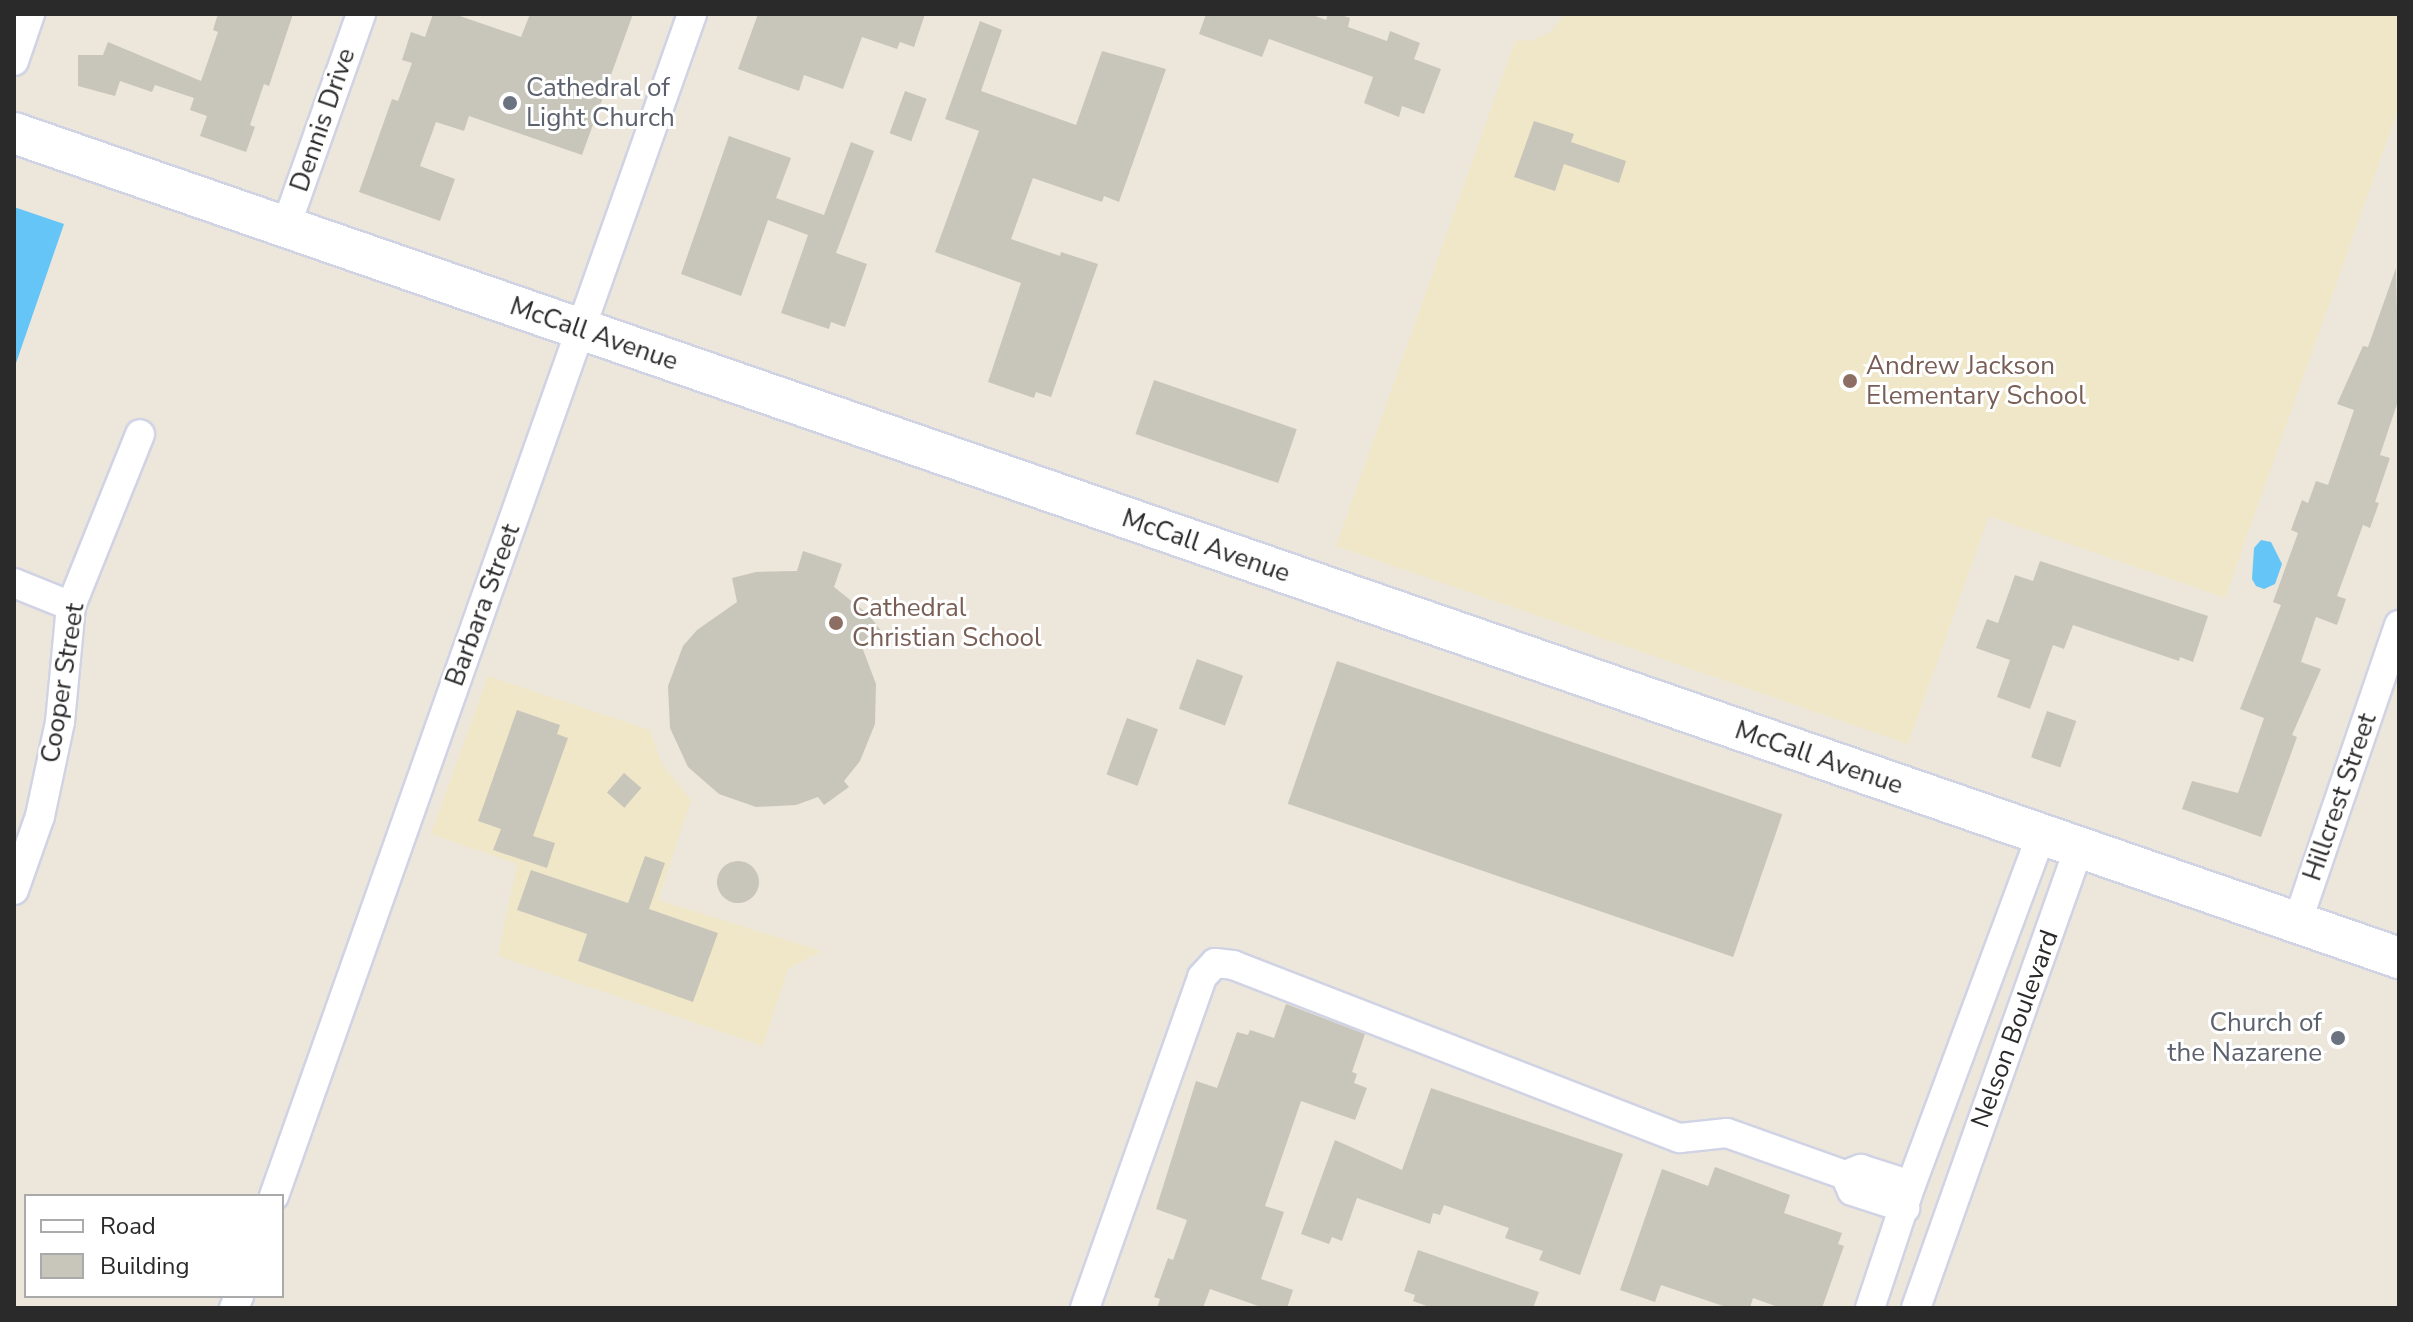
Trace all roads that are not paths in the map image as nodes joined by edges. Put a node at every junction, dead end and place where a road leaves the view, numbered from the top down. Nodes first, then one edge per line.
1 (30, 14) edge
2 (361, 14) edge
3 (692, 14) edge
4 (14, 61) edge
5 (14, 133) edge
6 (286, 226) junction
7 (581, 330) junction
8 (140, 434) dead end
9 (14, 583) edge
10 (71, 606) junction
11 (2399, 625) edge
12 (2041, 835) junction
13 (2079, 848) junction
14 (14, 890) edge
15 (2297, 923) junction
16 (2399, 958) edge
17 (275, 1194) edge
18 (1908, 1196) junction
19 (1950, 1209) junction
20 (1085, 1308) edge
21 (1870, 1308) edge
22 (1916, 1308) edge

1 - 4 street
2 - 6 street, Dennis Drive
3 - 7 street, Barbara Street
5 - 6 main road, McCall Avenue
6 - 7 main road, McCall Avenue
7 - 12 main road, McCall Avenue
7 - 17 street, Barbara Street
8 - 10 street, Cooper Street
9 - 10 street
10 - 14 street, Cooper Street
11 - 15 street, Hillcrest Street
12 - 13 main road, McCall Avenue
12 - 18 street, Nelson Boulevard
13 - 15 main road, McCall Avenue
13 - 19 street, Nelson Boulevard
15 - 16 main road, McCall Avenue
18 - 19 street
18 - 20 street
18 - 21 street, Nelson Boulevard
19 - 22 street, Nelson Boulevard

